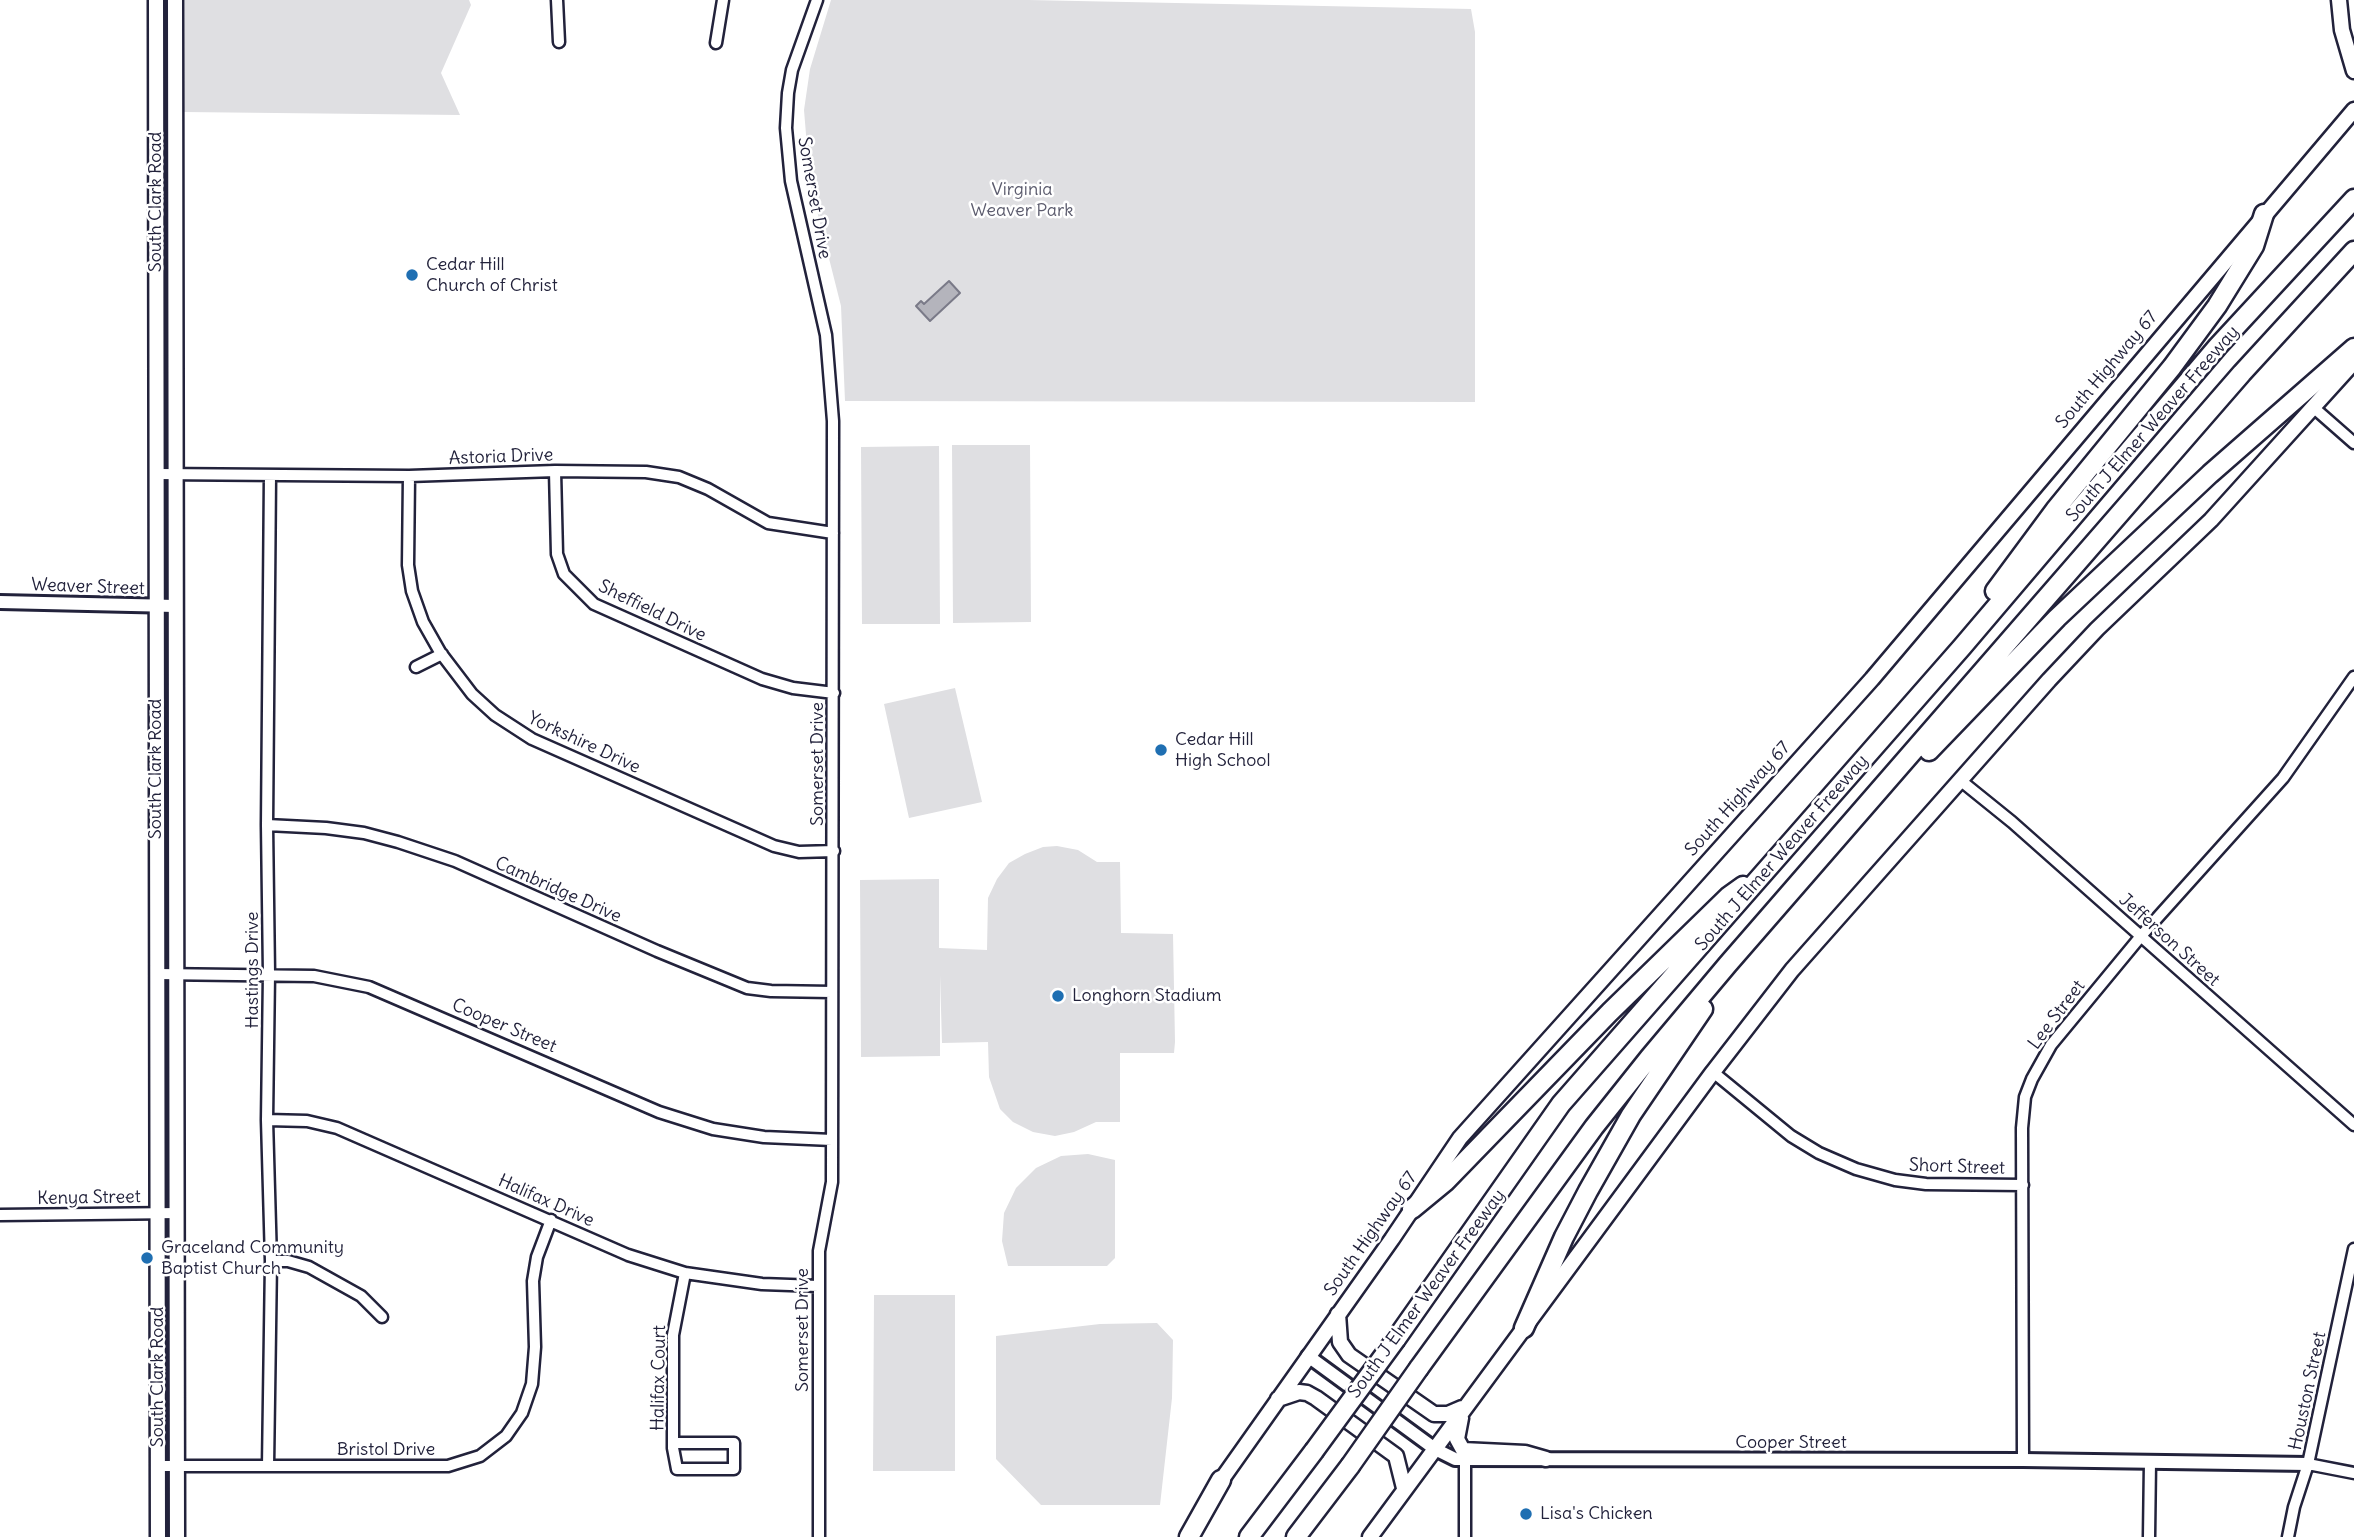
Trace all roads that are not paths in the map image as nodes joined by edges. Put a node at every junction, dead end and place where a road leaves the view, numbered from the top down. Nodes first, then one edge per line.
1 (156, 0) edge
2 (175, 0) edge
3 (557, 0) edge
4 (723, 0) edge
5 (817, 0) edge
6 (2339, 0) edge
7 (559, 42) dead end
8 (716, 43) dead end
9 (2354, 71) edge
10 (2354, 110) edge
11 (2354, 200) edge
12 (2264, 214) junction
13 (176, 217) junction
14 (156, 218) junction
15 (2354, 251) edge
16 (2354, 348) edge
17 (157, 358) junction
18 (176, 358) junction
19 (2354, 362) edge
20 (2314, 407) junction
21 (2354, 443) edge
22 (555, 471) junction
23 (157, 474) junction
24 (176, 474) junction
25 (270, 475) junction
26 (410, 476) junction
27 (833, 534) junction
28 (0, 602) edge
29 (157, 606) junction
30 (175, 607) junction
31 (1962, 647) junction
32 (442, 654) junction
33 (415, 667) dead end
34 (2354, 677) edge
35 (834, 693) junction
36 (1894, 775) junction
37 (1960, 780) junction
38 (267, 825) junction
39 (834, 851) junction
40 (1766, 871) junction
41 (2141, 936) junction
42 (1728, 964) junction
43 (157, 974) junction
44 (176, 974) junction
45 (270, 974) junction
46 (832, 992) junction
47 (1713, 1072) junction
48 (267, 1120) junction
49 (2354, 1125) edge
50 (832, 1140) junction
51 (2023, 1185) junction
52 (1412, 1209) junction
53 (158, 1212) junction
54 (178, 1213) junction
55 (0, 1215) edge
56 (551, 1220) junction
57 (2354, 1250) edge
58 (271, 1261) junction
59 (685, 1273) junction
60 (818, 1286) junction
61 (1338, 1314) junction
62 (382, 1317) dead end
63 (1524, 1328) junction
64 (1308, 1356) junction
65 (1276, 1400) junction
66 (1465, 1406) junction
67 (673, 1443) junction
68 (1435, 1450) junction
69 (1546, 1459) junction
70 (1465, 1460) junction
71 (2023, 1460) junction
72 (2150, 1462) junction
73 (2308, 1464) junction
74 (158, 1466) junction
75 (177, 1466) junction
76 (268, 1466) junction
77 (2354, 1473) edge
78 (1221, 1480) junction
79 (1404, 1489) junction
80 (158, 1537) edge
81 (177, 1537) edge
82 (820, 1537) edge
83 (1179, 1537) edge
84 (1189, 1537) edge
85 (1249, 1537) edge
86 (1296, 1537) edge
87 (1370, 1537) edge
88 (1465, 1537) edge
89 (2149, 1537) edge
90 (2287, 1537) edge

1 - 14 main road, South Clark Road
2 - 13 main road, South Clark Road
3 - 7 street
4 - 8 street
5 - 27 street, Somerset Drive
6 - 9 main road
10 - 12 main road, South Highway 67
11 - 31 highway, South J Elmer Weaver Freeway
12 - 31 highway
12 - 52 main road, South Highway 67
13 - 14 main road
13 - 18 main road, South Clark Road
14 - 17 main road, South Clark Road
15 - 36 highway, South J Elmer Weaver Freeway
16 - 36 highway
17 - 18 main road
17 - 23 main road, South Clark Road
18 - 24 main road, South Clark Road
19 - 20 main road
20 - 21 street
20 - 37 main road
22 - 26 street, Astoria Drive
22 - 27 street, Astoria Drive
22 - 35 street, Sheffield Drive
23 - 24 street, Astoria Drive
23 - 29 main road, South Clark Road
24 - 25 street, Astoria Drive
24 - 30 main road, South Clark Road
25 - 26 street, Astoria Drive
25 - 38 street, Hastings Drive
26 - 32 street, Yorkshire Drive
27 - 35 street, Somerset Drive
28 - 29 street, Weaver Street
29 - 30 street, Weaver Street
29 - 43 main road, South Clark Road
30 - 44 main road, South Clark Road
31 - 40 highway, South J Elmer Weaver Freeway
32 - 33 street
32 - 39 street, Yorkshire Drive
34 - 41 street, Lee Street
35 - 39 street, Somerset Drive
36 - 42 highway, South J Elmer Weaver Freeway
37 - 41 street, Jefferson Street
37 - 47 main road
38 - 45 street, Hastings Drive
38 - 46 street, Cambridge Drive
39 - 46 street, Somerset Drive
40 - 52 highway
40 - 85 highway, South J Elmer Weaver Freeway, bridge
41 - 49 street, Jefferson Street
41 - 51 street, Lee Street
42 - 63 highway
42 - 86 highway, South J Elmer Weaver Freeway, bridge
43 - 44 street, Cooper Street
43 - 53 main road, South Clark Road
44 - 45 street, Cooper Street
44 - 54 main road, South Clark Road
45 - 48 street, Hastings Drive
45 - 50 street, Cooper Street
46 - 50 street, Somerset Drive
47 - 51 street, Short Street
47 - 63 main road
48 - 56 street, Halifax Drive
48 - 58 street, Hastings Drive
50 - 60 street, Somerset Drive
51 - 71 street, Lee Street
52 - 61 main road, South Highway 67
53 - 54 street, Kenya Street
53 - 55 street, Kenya Street
53 - 74 main road, South Clark Road
54 - 75 main road, South Clark Road
56 - 59 street, Halifax Drive
56 - 76 street, Bristol Drive
57 - 73 street, Houston Street
58 - 62 street
58 - 76 street, Hastings Drive
59 - 60 street, Halifax Drive
59 - 67 street, Halifax Court
60 - 82 street, Somerset Drive
61 - 64 main road, South Highway 67
61 - 66 main road
63 - 66 main road
64 - 65 main road, South Highway 67
64 - 68 street, Cooper Street
65 - 78 main road, South Highway 67
65 - 79 main road
66 - 68 main road
66 - 69 main road
67 - 67 street, Halifax Court
68 - 70 street, Cooper Street
68 - 79 main road
69 - 70 street, Cooper Street
69 - 71 street, Cooper Street
70 - 88 street
71 - 72 street, Cooper Street
72 - 73 street, Cooper Street
72 - 89 street
73 - 77 street
73 - 90 street, Houston Street
74 - 75 street, Bristol Drive
74 - 80 main road, South Clark Road
75 - 76 street, Bristol Drive
75 - 81 main road, South Clark Road
78 - 83 main road, South Highway 67
78 - 84 highway
79 - 87 main road

